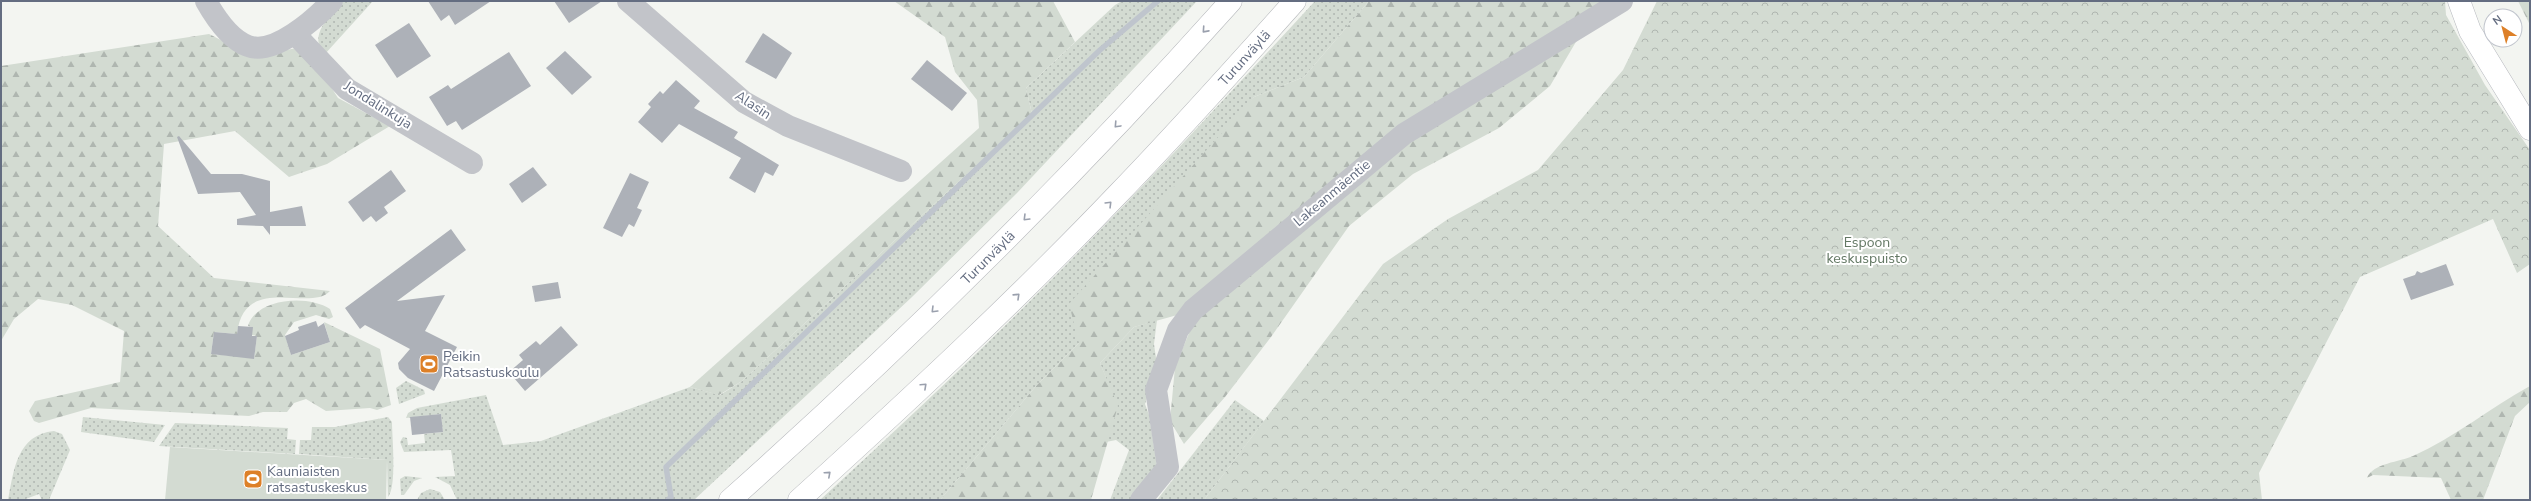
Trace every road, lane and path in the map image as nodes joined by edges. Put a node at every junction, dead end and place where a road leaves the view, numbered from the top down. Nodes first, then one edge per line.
1 (206, 1) edge
2 (332, 1) edge
3 (628, 1) edge
4 (1231, 1) edge
5 (1295, 1) edge
6 (1622, 1) edge
7 (2459, 1) edge
8 (295, 34) junction
9 (2530, 129) edge
10 (472, 162) dead end
11 (901, 171) dead end
12 (730, 500) edge
13 (799, 500) edge
14 (1141, 500) edge

1 - 8 street
2 - 8 street
3 - 11 street, Alasin
4 -> 12 main road, Turunväylä
13 -> 5 main road, Turunväylä
6 - 14 street, Lakeanmäentie
7 - 9 main road
8 - 10 street, Jondalinkuja

